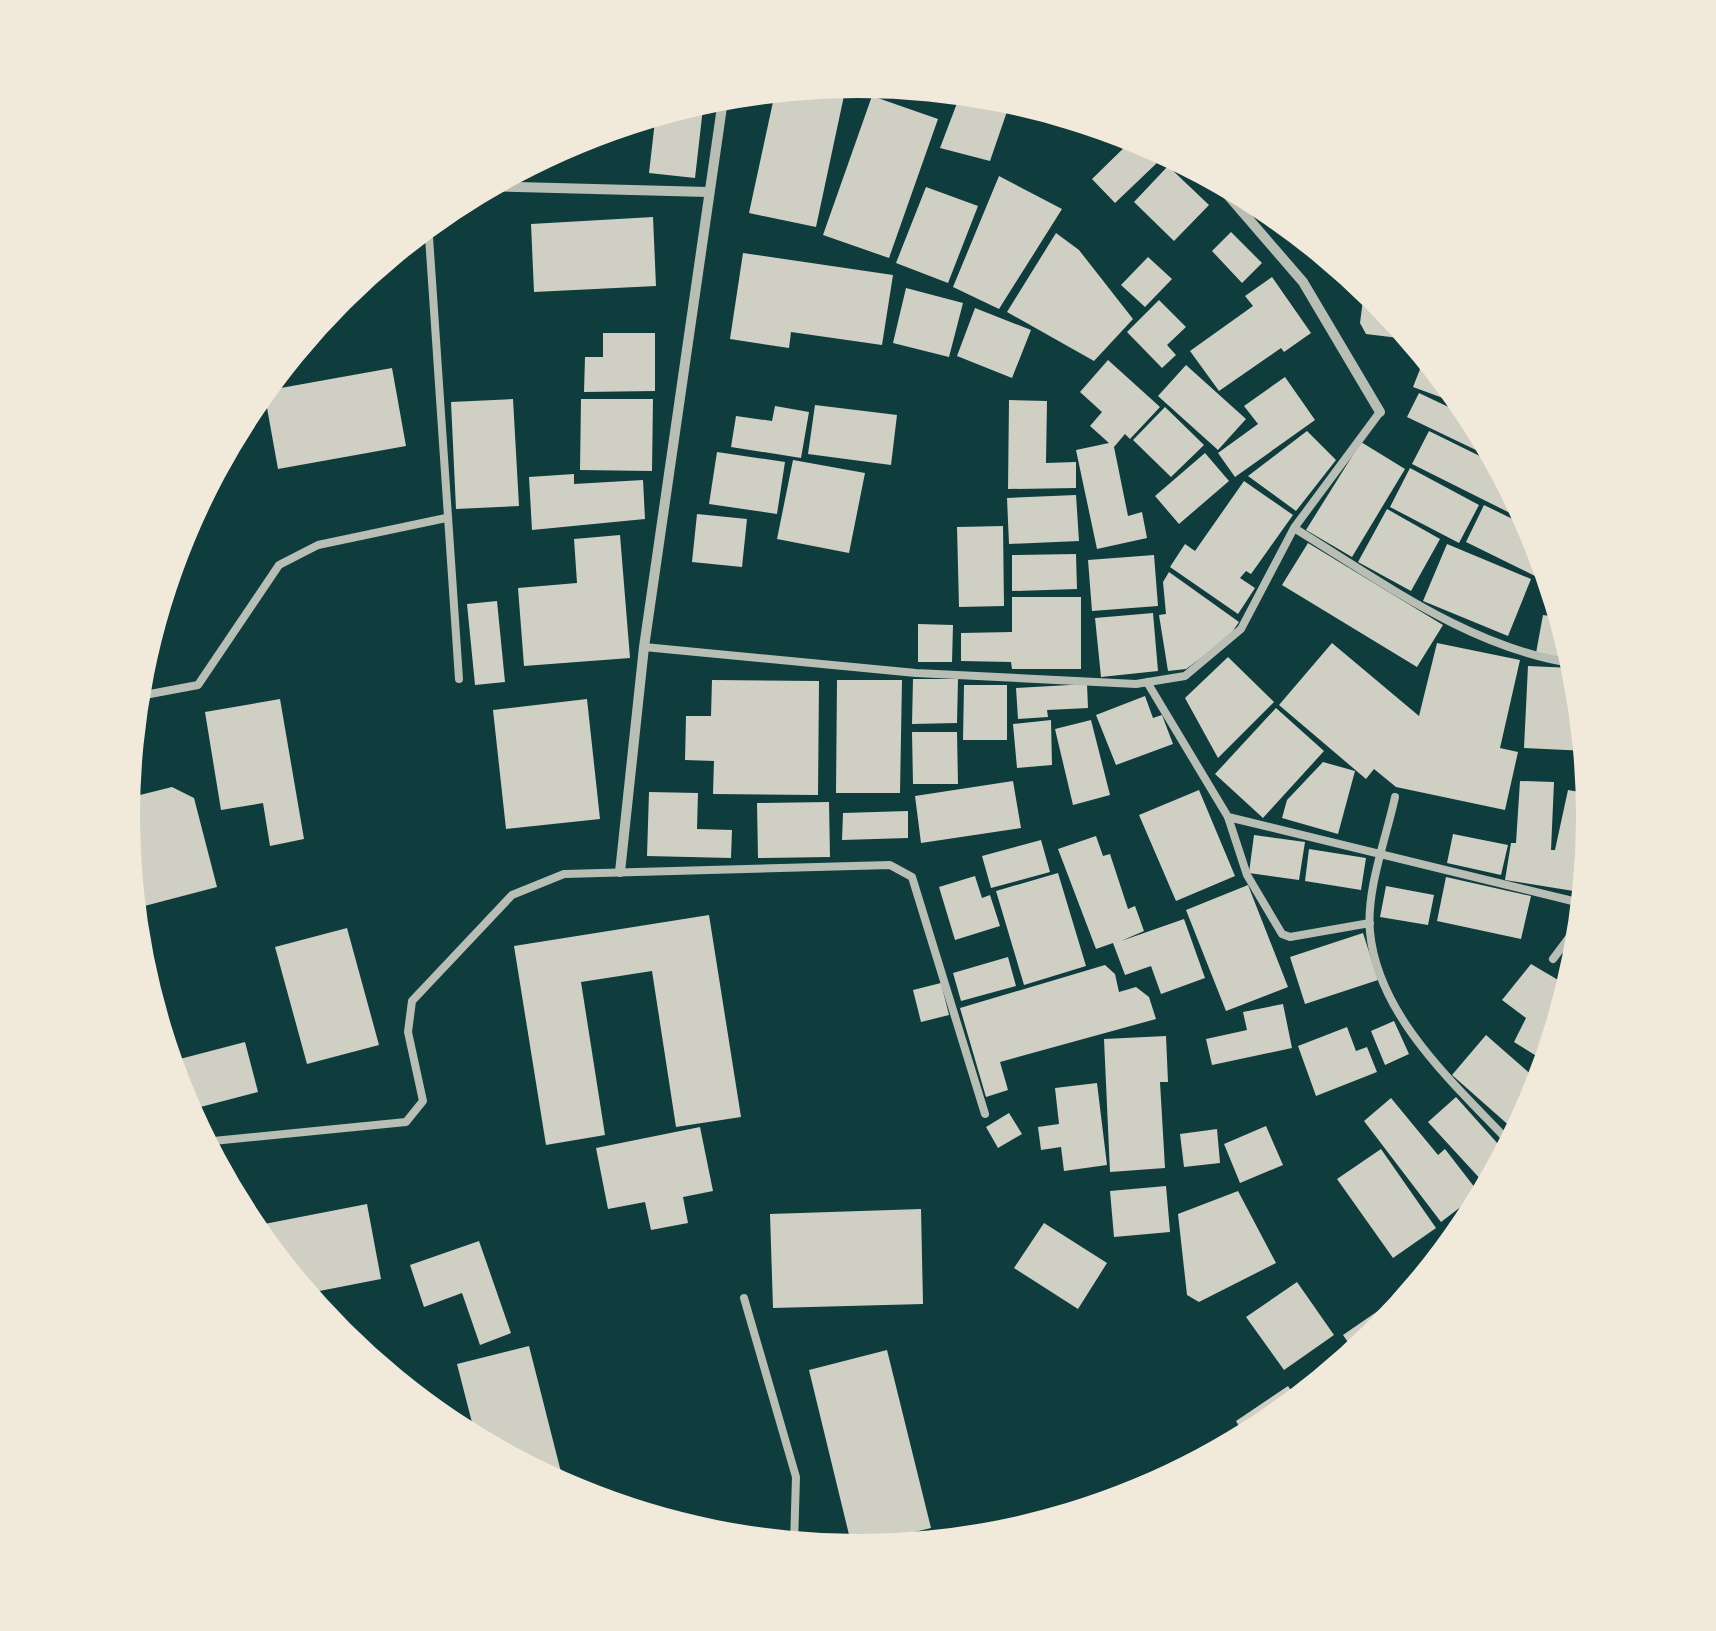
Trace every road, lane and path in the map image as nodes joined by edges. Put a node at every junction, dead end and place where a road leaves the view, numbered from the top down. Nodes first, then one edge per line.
1 (721, 111) edge
2 (512, 187) edge
3 (708, 192) junction
4 (1239, 208) edge
5 (429, 240) edge
6 (1380, 412) joint
7 (446, 518) junction
8 (1294, 528) junction
9 (644, 647) junction
10 (1559, 662) edge
11 (459, 679) dead end
12 (1147, 682) junction
13 (151, 695) edge
14 (1396, 798) dead end
15 (1228, 817) junction
16 (1382, 857) junction
17 (620, 872) junction
18 (1571, 901) edge
19 (1370, 924) junction
20 (1564, 946) edge
21 (1554, 959) dead end
22 (985, 1114) dead end
23 (1502, 1133) edge
24 (218, 1141) edge
25 (744, 1298) dead end
26 (794, 1530) edge

1 - 3 street
2 - 3 street
3 - 9 street
4 - 6 street
5 - 7 lane
6 - 8 lane
7 - 11 lane
7 - 13 lane
8 - 10 lane
8 - 12 lane
9 - 12 lane
9 - 17 street
12 - 15 lane
14 - 16 lane
15 - 16 lane
15 - 19 lane
16 - 18 lane
16 - 19 lane
17 - 22 lane
17 - 24 lane
19 - 23 lane
20 - 21 lane
25 - 26 lane

